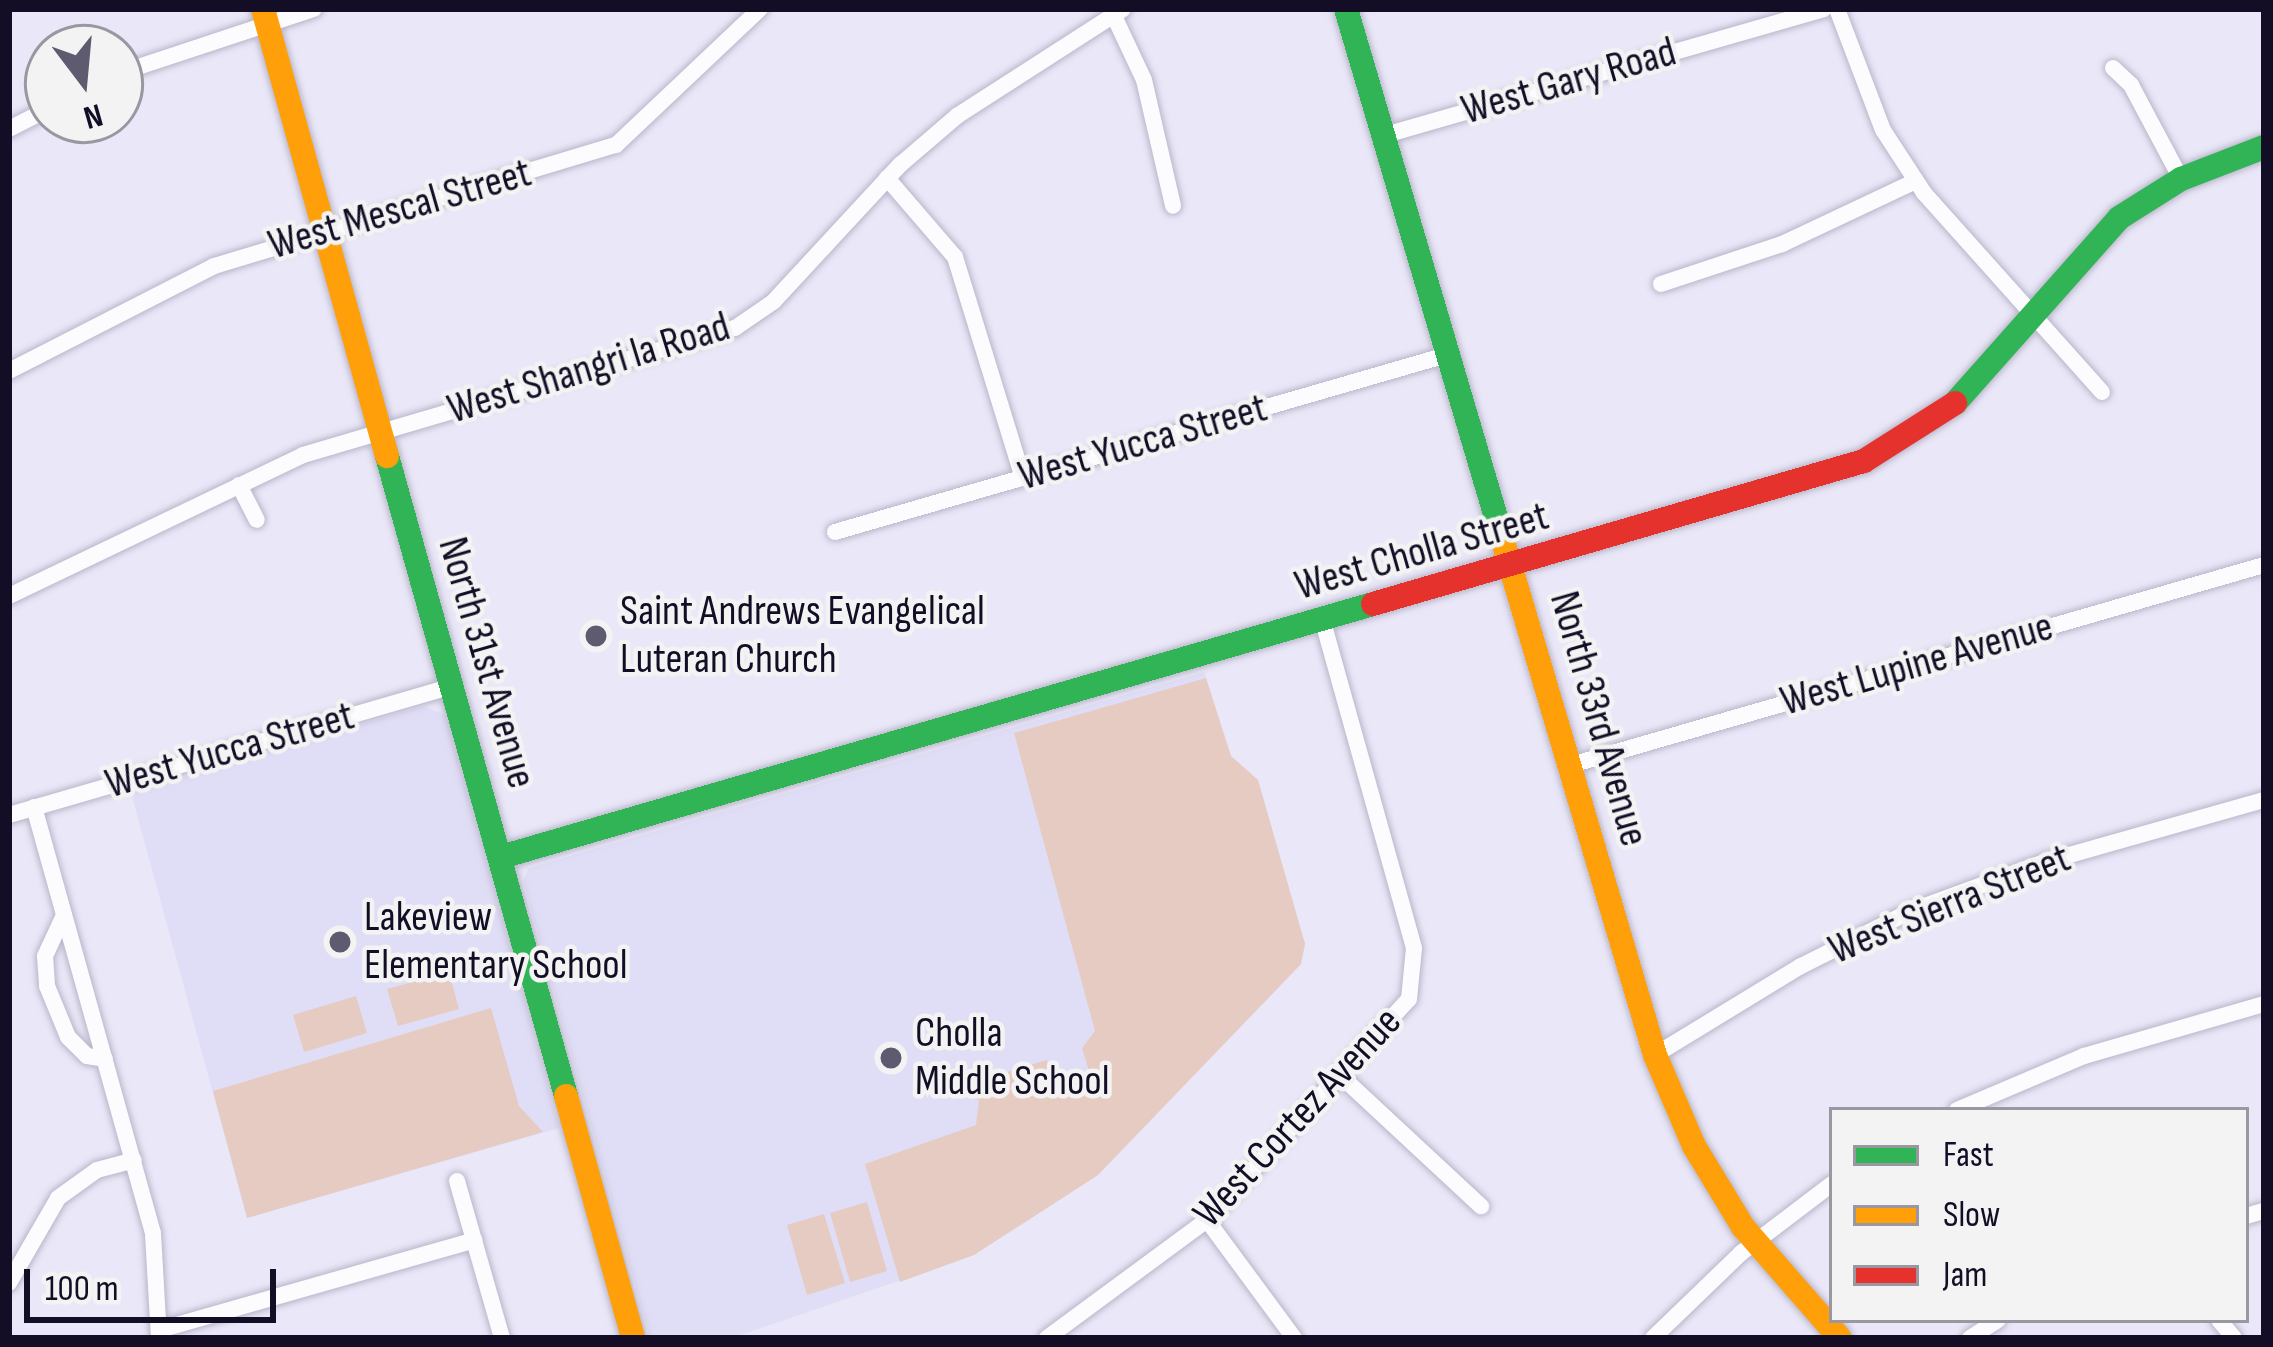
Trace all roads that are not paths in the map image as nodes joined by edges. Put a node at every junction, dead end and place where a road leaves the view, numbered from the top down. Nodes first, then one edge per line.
1 (314, 9) edge
2 (760, 9) edge
3 (1346, 9) edge
4 (1823, 9) edge
5 (1837, 9) edge
6 (1118, 12) edge
7 (264, 16) edge
8 (144, 64) edge
9 (2113, 68) dead end
10 (1384, 135) junction
11 (2264, 146) edge
12 (887, 178) junction
13 (2182, 179) junction
14 (1916, 182) junction
15 (1173, 206) dead end
16 (324, 231) junction
17 (1661, 284) dead end
18 (2029, 315) junction
19 (1450, 355) junction
20 (9, 371) edge
21 (2102, 392) dead end
22 (380, 433) junction
23 (1023, 478) junction
24 (239, 485) junction
25 (257, 520) dead end
26 (835, 532) dead end
27 (2264, 565) edge
28 (1513, 566) junction
29 (9, 596) edge
30 (1323, 622) junction
31 (452, 687) junction
32 (1570, 765) junction
33 (2264, 800) edge
34 (34, 807) junction
35 (9, 815) edge
36 (501, 856) junction
37 (64, 915) junction
38 (2264, 1004) edge
39 (1655, 1055) junction
40 (105, 1059) junction
41 (1342, 1077) junction
42 (1964, 1107) edge
43 (134, 1160) junction
44 (457, 1181) dead end
45 (1829, 1186) edge
46 (1481, 1206) dead end
47 (1207, 1220) junction
48 (474, 1240) junction
49 (1755, 1242) junction
50 (9, 1283) edge
51 (159, 1334) edge
52 (627, 1336) edge
53 (1051, 1337) edge
54 (502, 1338) edge
55 (1294, 1338) edge
56 (1653, 1338) edge
57 (1840, 1338) edge

1 - 7 street
2 - 16 street, West Mescal Street
3 - 10 street, North 33rd Avenue
4 - 10 street, West Gary Road
5 - 14 street
6 - 12 street, West Shangri la Road
6 - 15 street
7 - 8 street
7 - 16 street, North 31st Avenue
9 - 13 street
10 - 19 street, North 33rd Avenue
11 - 13 street, West Cholla Street
12 - 22 street, West Shangri la Road
12 - 23 street
13 - 18 street, West Cholla Street
14 - 17 street
14 - 18 street
16 - 20 street, West Mescal Street
16 - 22 street, North 31st Avenue
18 - 21 street
18 - 28 street, West Cholla Street
19 - 23 street, West Yucca Street
19 - 28 street, North 33rd Avenue
22 - 24 street, West Shangri la Road
22 - 31 street, North 31st Avenue
23 - 26 street, West Yucca Street
24 - 25 street
24 - 29 street, West Shangri la Road
27 - 32 street, West Lupine Avenue
28 - 30 street, West Cholla Street
28 - 32 street, North 33rd Avenue
30 - 36 street, West Cholla Street
30 - 41 street, West Cortez Avenue
31 - 34 street, West Yucca Street
31 - 36 street, North 31st Avenue
32 - 39 street, North 33rd Avenue
33 - 39 street, West Sierra Street
34 - 35 street, West Yucca Street
34 - 37 street
36 - 52 street, North 31st Avenue
37 - 40 street
37 - 40 street
38 - 42 street
39 - 49 street, North 33rd Avenue
40 - 43 street
41 - 46 street
41 - 47 street, West Cortez Avenue
43 - 50 street
43 - 51 street
44 - 48 street
45 - 49 street
47 - 53 street, West Cortez Avenue
47 - 55 street
48 - 51 street
48 - 54 street
49 - 56 street
49 - 57 street, North 33rd Avenue

